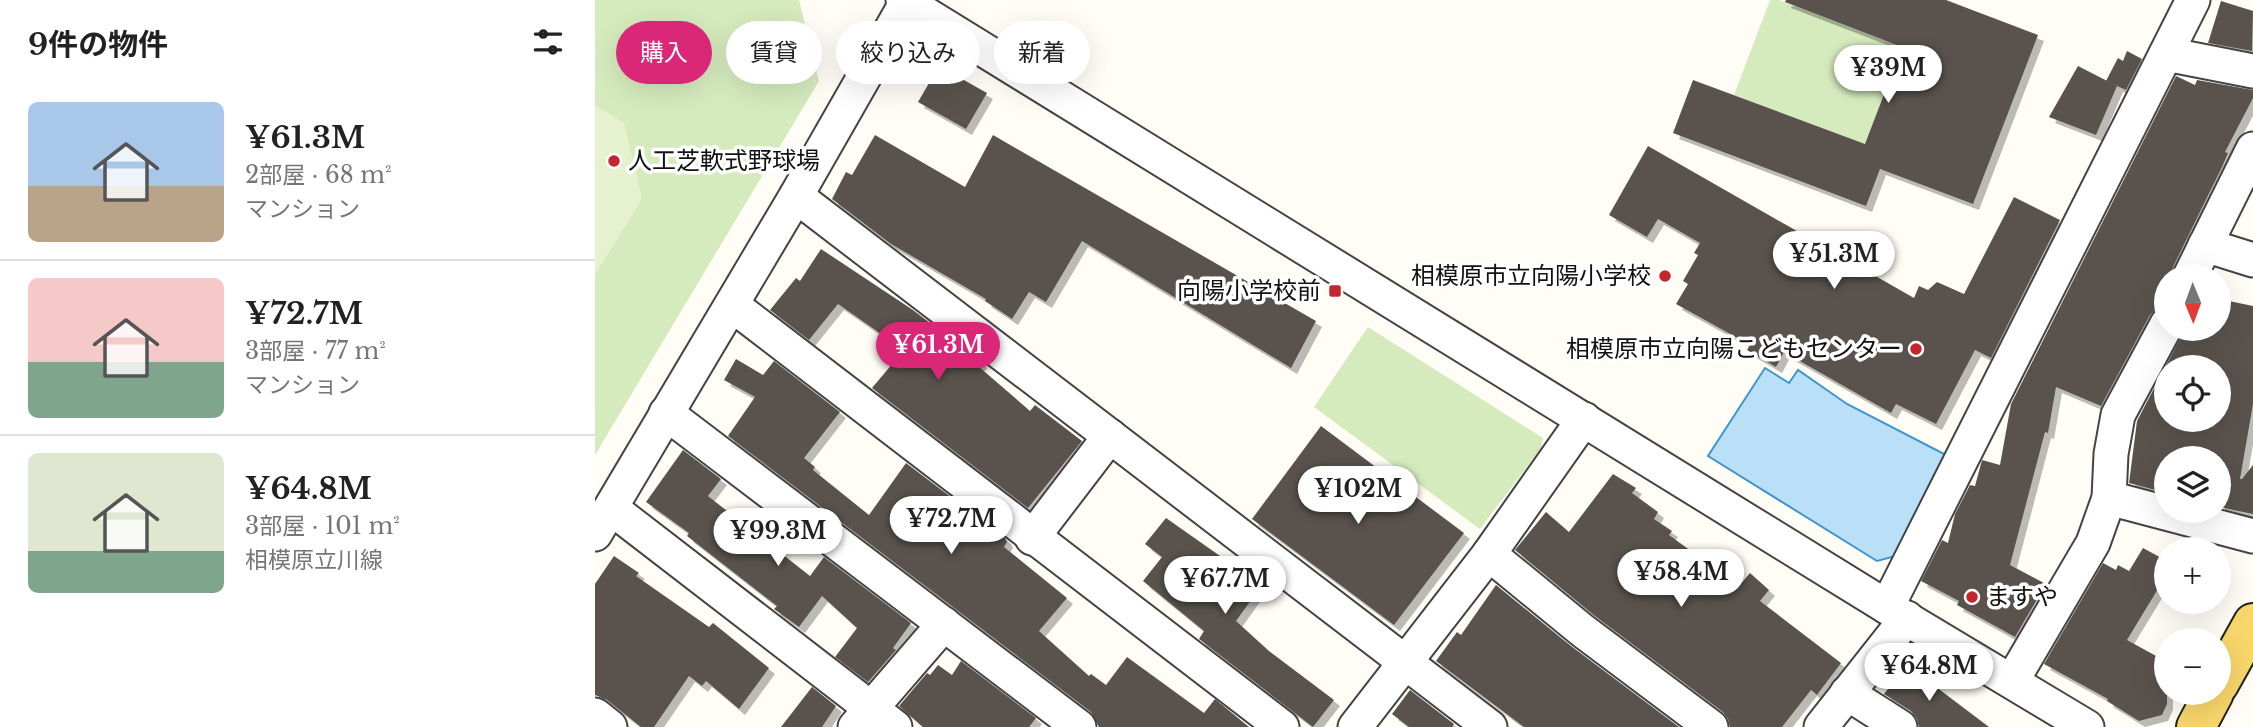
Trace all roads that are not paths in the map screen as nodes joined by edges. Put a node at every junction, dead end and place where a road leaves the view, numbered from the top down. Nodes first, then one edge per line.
1 (2193, 0) edge
2 (906, 1) edge
3 (2166, 54) junction
4 (2253, 71) edge
5 (2253, 149) edge
6 (796, 196) junction
7 (2205, 245) junction
8 (2253, 260) edge
9 (2196, 264) edge
10 (732, 306) junction
11 (2158, 341) edge
12 (666, 413) junction
13 (1584, 419) junction
14 (1110, 436) junction
15 (2109, 498) junction
16 (603, 521) edge
17 (2253, 536) edge
18 (1032, 538) junction
19 (1489, 554) junction
20 (1897, 612) junction
21 (2253, 623) edge
22 (944, 624) junction
23 (2231, 662) edge
24 (1405, 663) junction
25 (2012, 681) junction
26 (1847, 694) junction
27 (2208, 705) edge
28 (595, 715) edge
29 (874, 721) edge
30 (610, 727) edge
31 (1079, 727) edge
32 (1282, 727) edge
33 (1355, 727) edge
34 (1490, 727) edge
35 (1711, 727) edge
36 (1821, 727) edge
37 (1900, 727) edge
38 (2087, 727) edge
39 (2196, 727) edge

1 - 3 street
2 - 6 street
2 - 13 street
3 - 4 street
3 - 20 street
5 - 7 street
6 - 10 street
6 - 14 street
7 - 8 street
7 - 9 street
10 - 12 street
10 - 18 street
11 - 15 street
12 - 16 street
12 - 22 street
13 - 19 street
13 - 20 street
14 - 18 street
14 - 24 street
15 - 17 street
15 - 25 street
16 - 29 street
18 - 32 street
19 - 24 street
19 - 35 street
20 - 25 street
20 - 26 street
21 - 23 main road
22 - 29 street
22 - 31 street
24 - 33 street
24 - 34 street
25 - 38 street
26 - 36 street
26 - 37 street
27 - 39 main road
28 - 30 street

